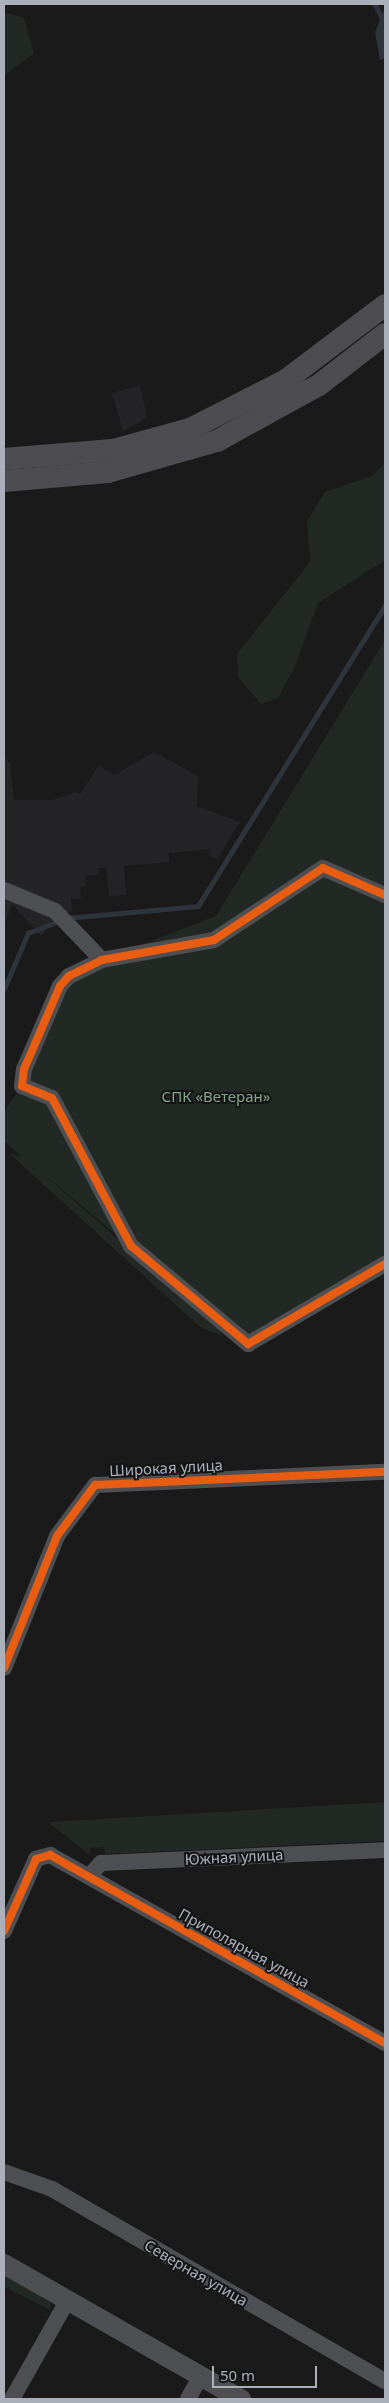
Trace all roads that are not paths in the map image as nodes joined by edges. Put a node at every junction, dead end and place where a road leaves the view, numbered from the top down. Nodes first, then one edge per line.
1 (385, 305) edge
2 (385, 334) edge
3 (4, 459) edge
4 (4, 481) edge
5 (4, 890) edge
6 (385, 895) edge
7 (102, 960) dead end
8 (385, 1264) edge
9 (385, 1472) edge
10 (4, 1668) edge
11 (385, 1850) edge
12 (89, 1876) junction
13 (4, 1930) edge
14 (385, 2043) edge
15 (4, 2172) edge
16 (4, 2264) edge
17 (62, 2308) junction
18 (385, 2381) edge
19 (194, 2389) edge
20 (12, 2399) edge
21 (241, 2399) edge

1 - 3 main road
2 - 4 main road
5 - 7 street
6 - 8 street
9 - 10 street, Широкая улица
11 - 12 street, Южная улица
12 - 13 street, Приполярная улица
12 - 14 street, Приполярная улица
15 - 18 street, Северная улица
16 - 17 street
17 - 19 street
17 - 20 street
19 - 21 street

